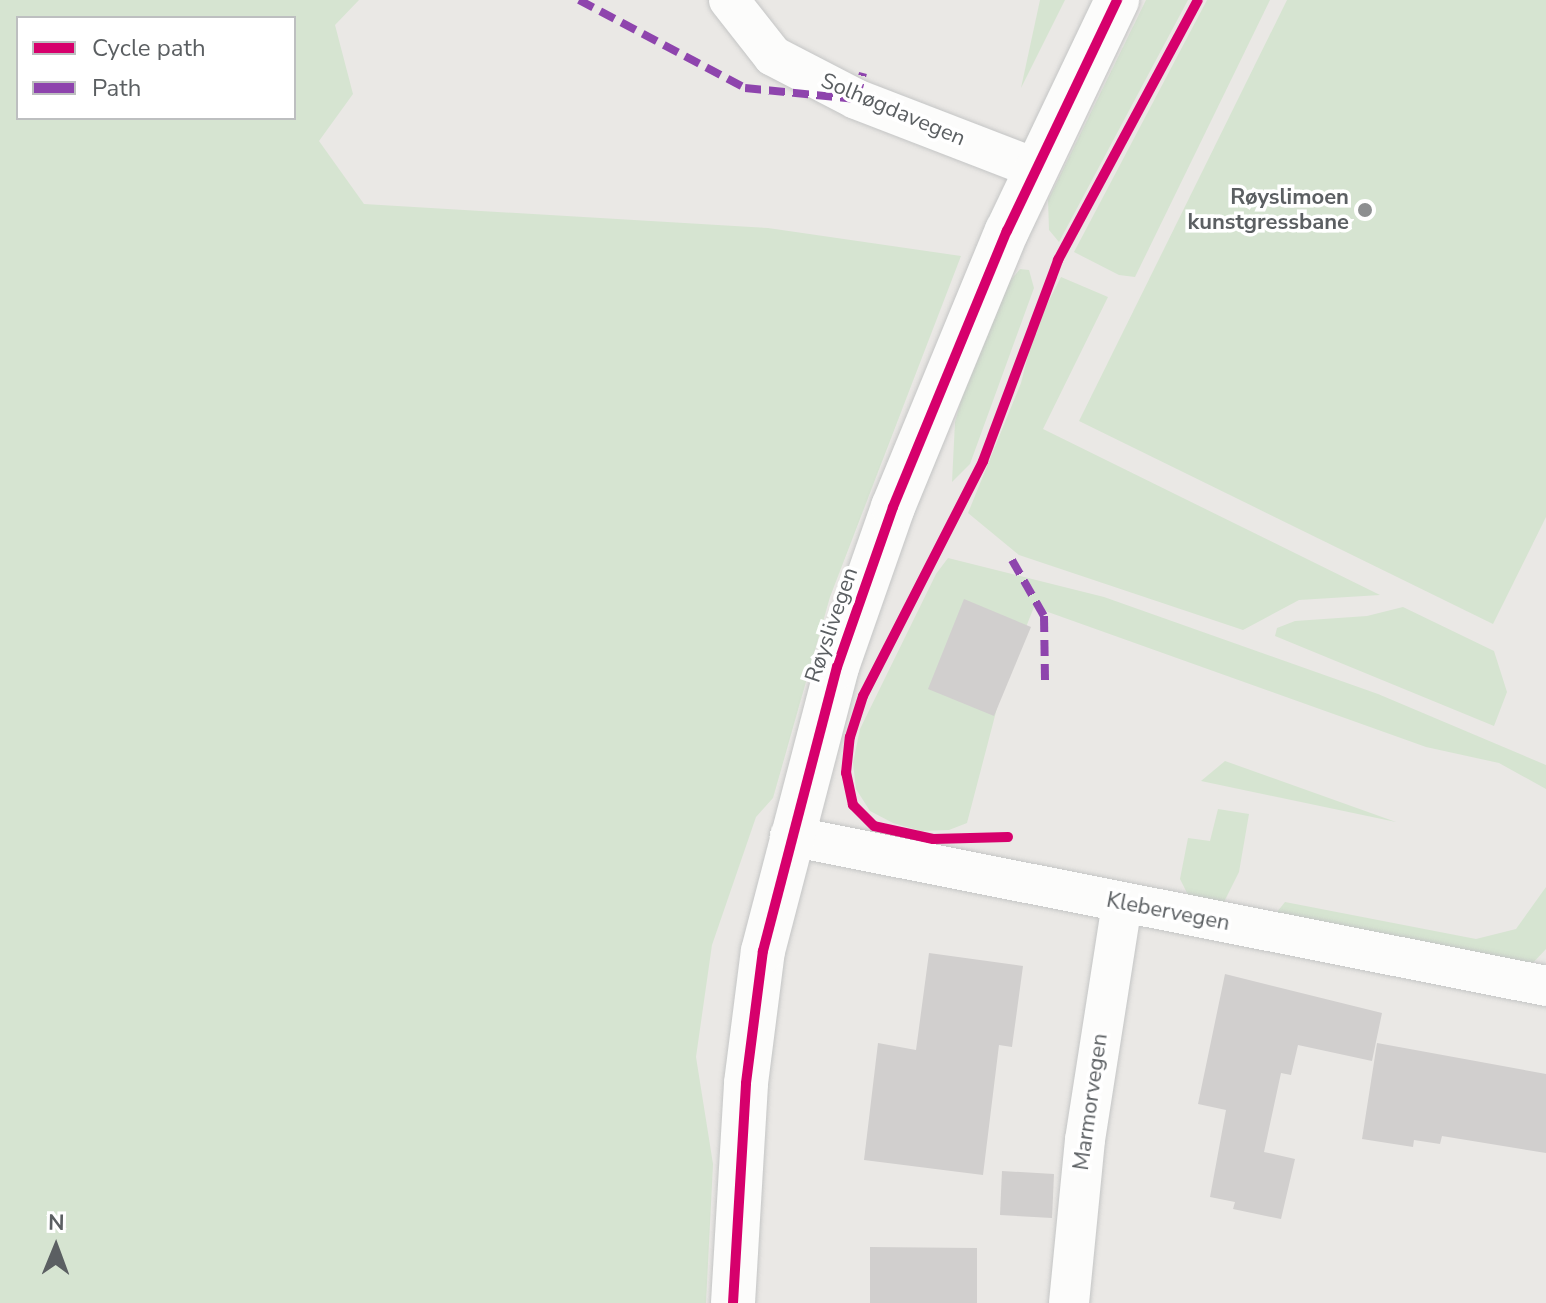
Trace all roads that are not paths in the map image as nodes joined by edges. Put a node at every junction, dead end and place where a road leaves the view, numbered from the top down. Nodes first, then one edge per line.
1 (729, 0) edge
2 (1117, 0) edge
3 (1037, 169) junction
4 (790, 836) junction
5 (1122, 903) junction
6 (1546, 986) edge
7 (733, 1303) edge
8 (1069, 1303) edge

1 - 3 street, Solhøgdavegen
2 - 3 street, Røyslivegen
3 - 4 street, Røyslivegen
4 - 5 street, Klebervegen
4 - 7 street, Røyslivegen
5 - 6 street, Klebervegen
5 - 8 street, Marmorvegen

